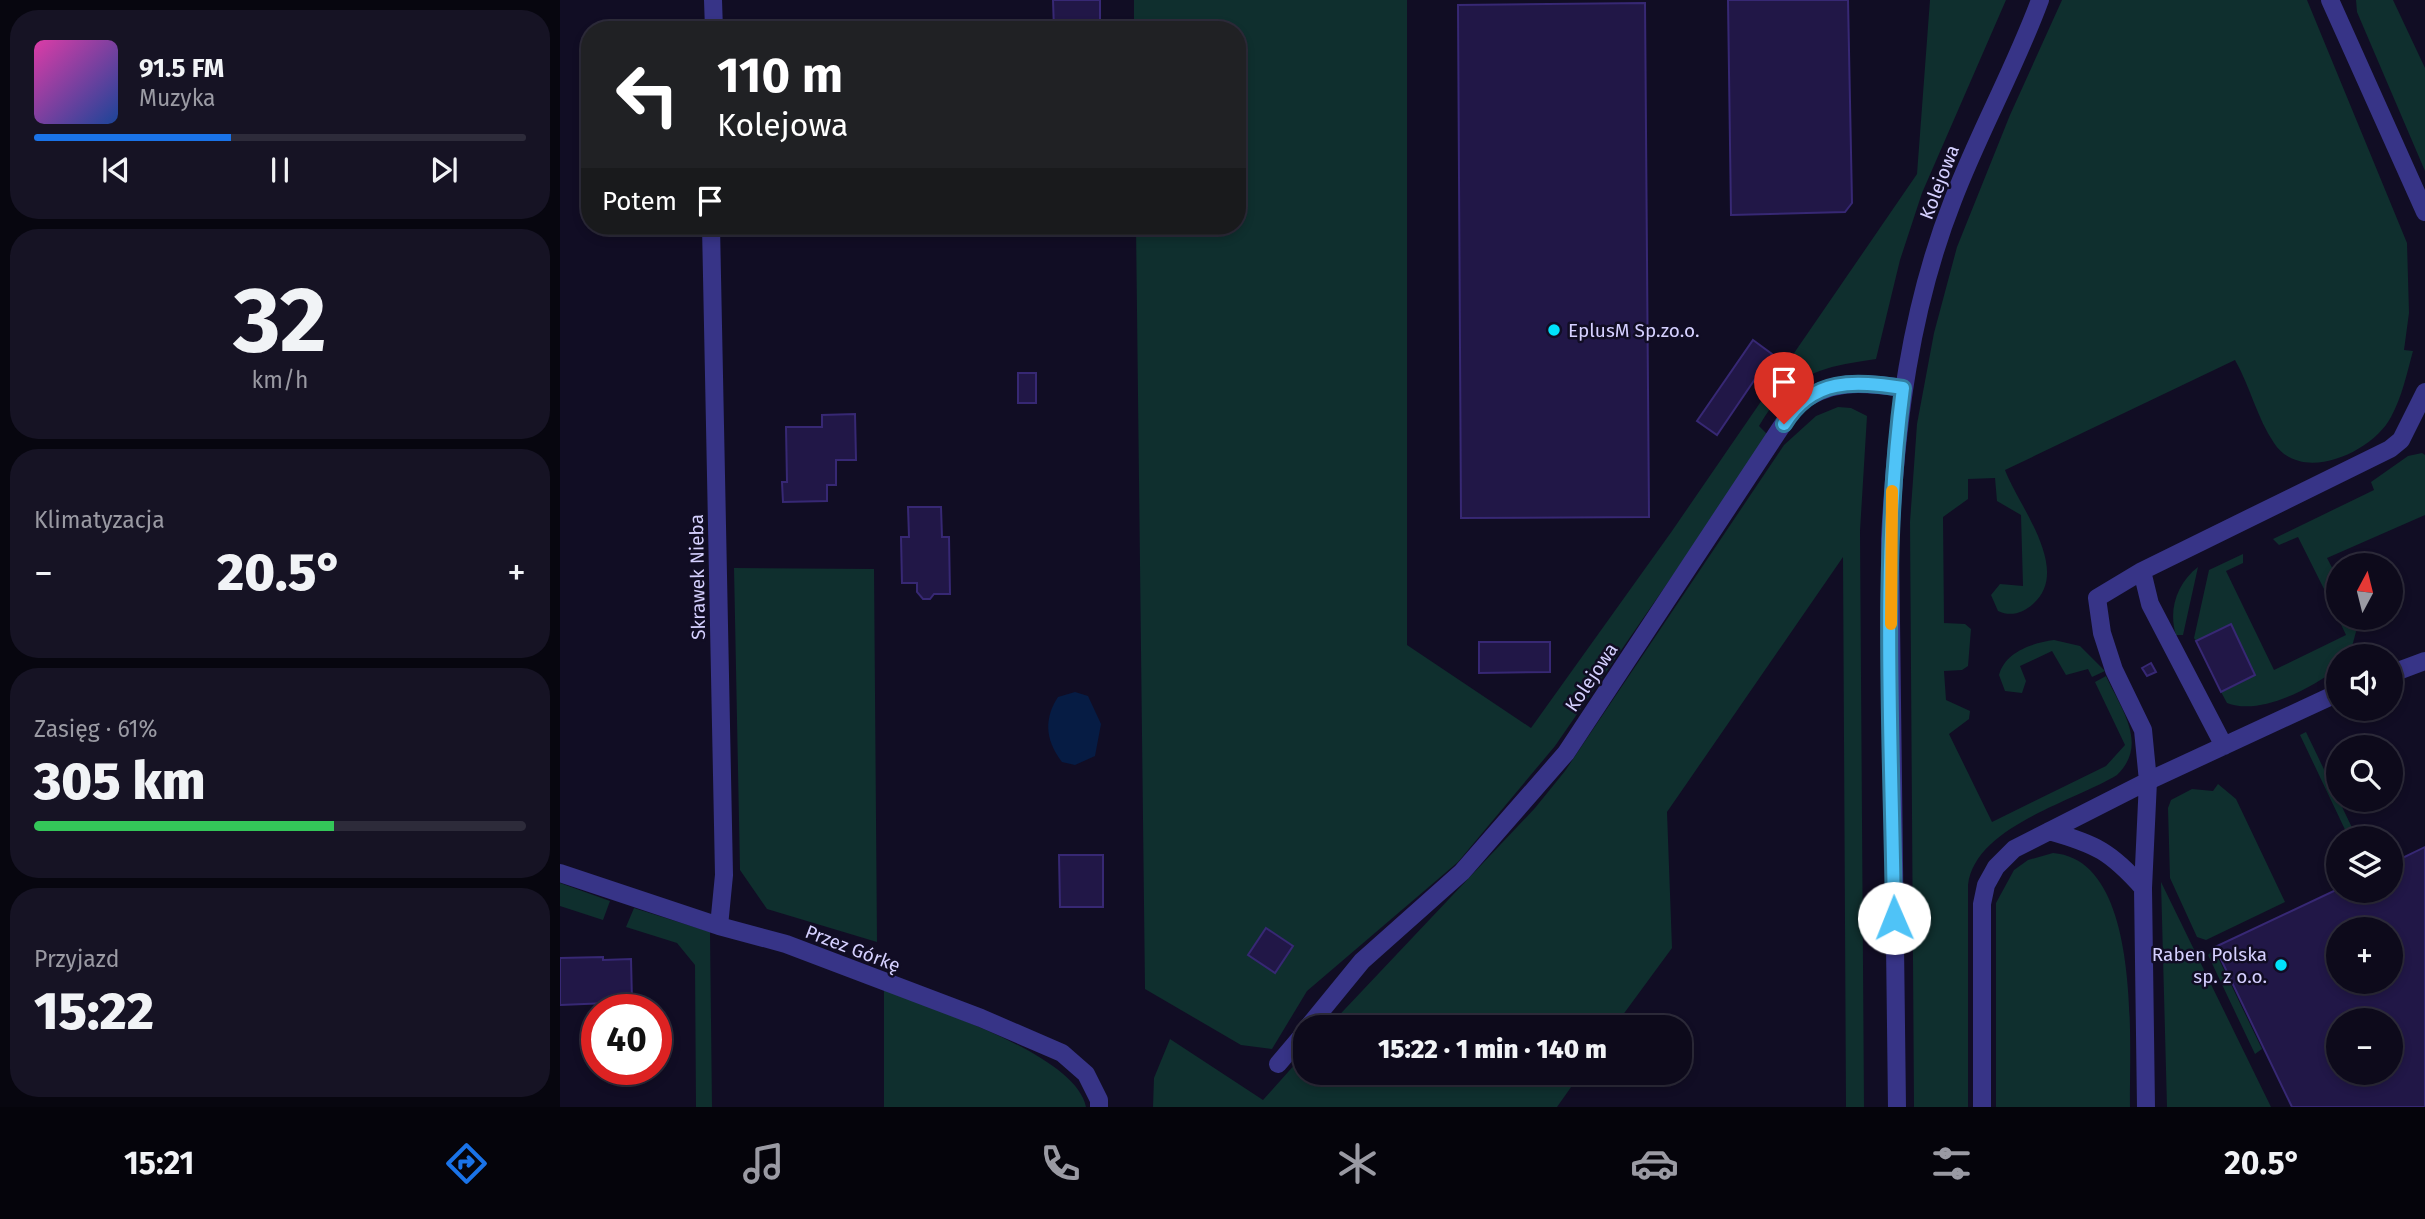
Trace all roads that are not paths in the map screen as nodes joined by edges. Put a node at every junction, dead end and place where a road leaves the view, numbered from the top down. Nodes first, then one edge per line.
1 (713, 0) edge
2 (2040, 0) edge
3 (2330, 0) edge
4 (714, 21) edge
5 (2425, 212) edge
6 (711, 235) edge
7 (1903, 388) junction
8 (2425, 392) edge
9 (2143, 571) junction
10 (2425, 661) edge
11 (2403, 669) edge
12 (2326, 699) edge
13 (2224, 746) junction
14 (2148, 781) junction
15 (2049, 831) junction
16 (560, 873) edge
17 (2143, 888) junction
18 (719, 926) junction
19 (1318, 1015) edge
20 (1293, 1046) edge
21 (1278, 1064) dead end
22 (1099, 1107) edge
23 (1897, 1107) edge
24 (1982, 1107) edge
25 (2146, 1107) edge

1 - 4 street
2 - 7 street, Kolejowa
3 - 5 street
6 - 18 street, Skrawek Nieba
7 - 19 street, Kolejowa
7 - 23 street, Kolejowa
8 - 9 street
9 - 13 street
9 - 14 street
10 - 11 street
12 - 13 street
13 - 14 street
14 - 15 street
14 - 17 street
15 - 17 street
15 - 24 street
16 - 18 street, Przez Górkę
17 - 25 street
18 - 22 street, Przez Górkę
20 - 21 street, Kolejowa

